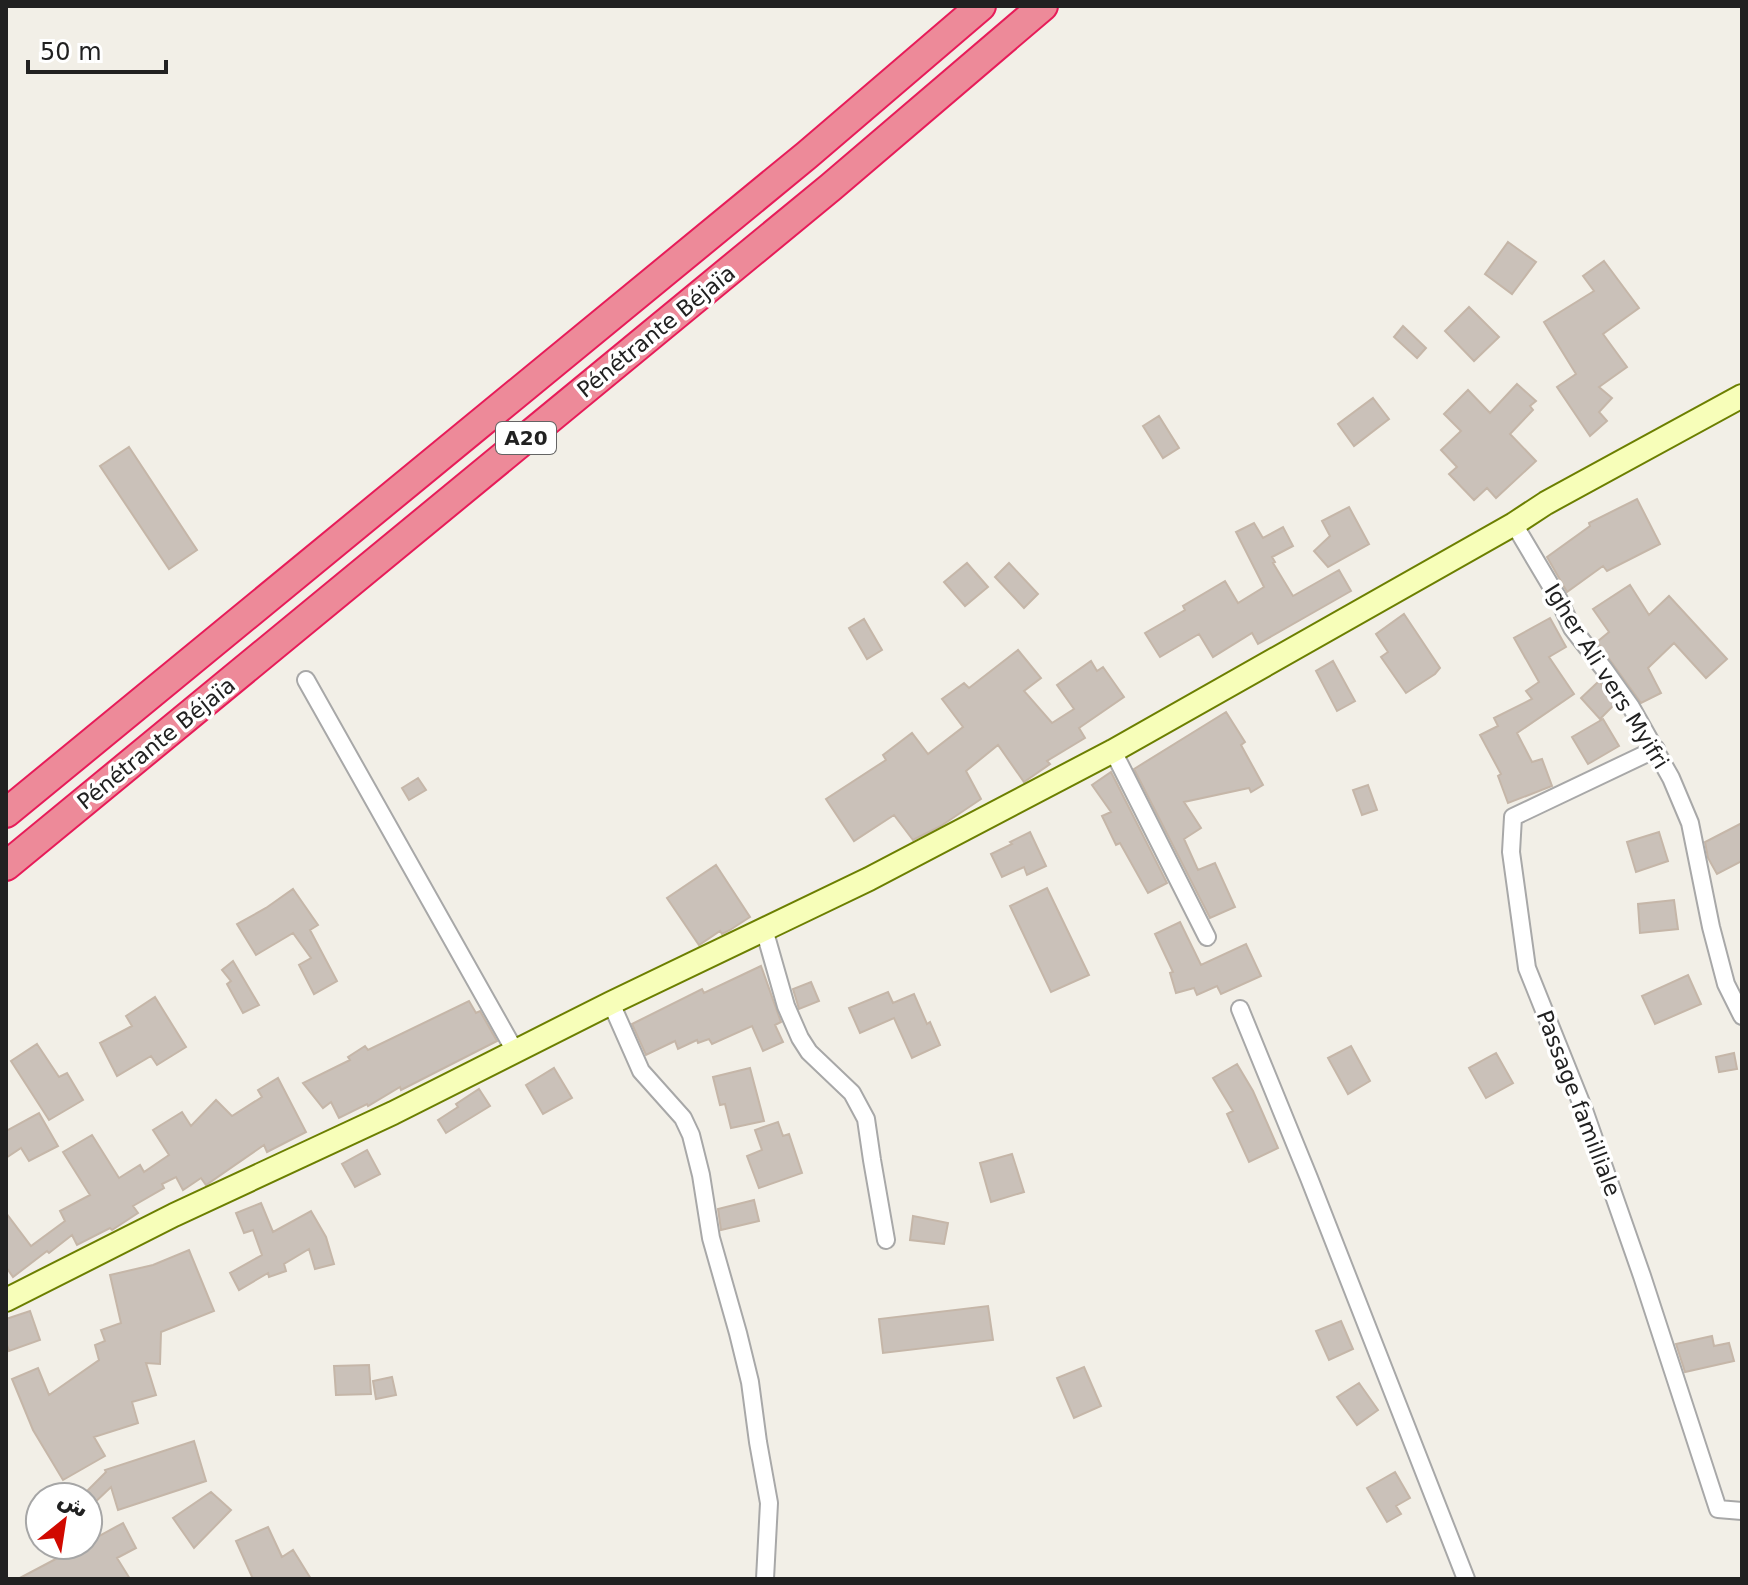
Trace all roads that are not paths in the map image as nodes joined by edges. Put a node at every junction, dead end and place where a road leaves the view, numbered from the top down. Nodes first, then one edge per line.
1 (981, 6) edge
2 (1043, 6) edge
3 (1742, 396) edge
4 (1514, 524) junction
5 (306, 680) dead end
6 (1656, 749) junction
7 (1113, 751) junction
8 (6, 813) edge
9 (6, 866) edge
10 (764, 929) junction
11 (1207, 937) dead end
12 (611, 1003) junction
13 (1240, 1009) dead end
14 (1742, 1016) edge
15 (515, 1051) junction
16 (886, 1240) dead end
17 (6, 1300) edge
18 (1742, 1511) edge
19 (765, 1579) edge
20 (1466, 1579) edge

1 - 8 highway, Pénétrante Béjaïa / A20
2 - 9 highway, Pénétrante Béjaïa / A20
3 - 4 main road
4 - 6 street, Igher Ali vers Myifri
4 - 7 main road
5 - 15 street
6 - 14 street, Igher Ali vers Myifri
6 - 18 street, Passage familliale
7 - 10 main road
7 - 11 street
10 - 12 main road
10 - 16 street
12 - 15 main road
12 - 19 street
13 - 20 street
15 - 17 main road

